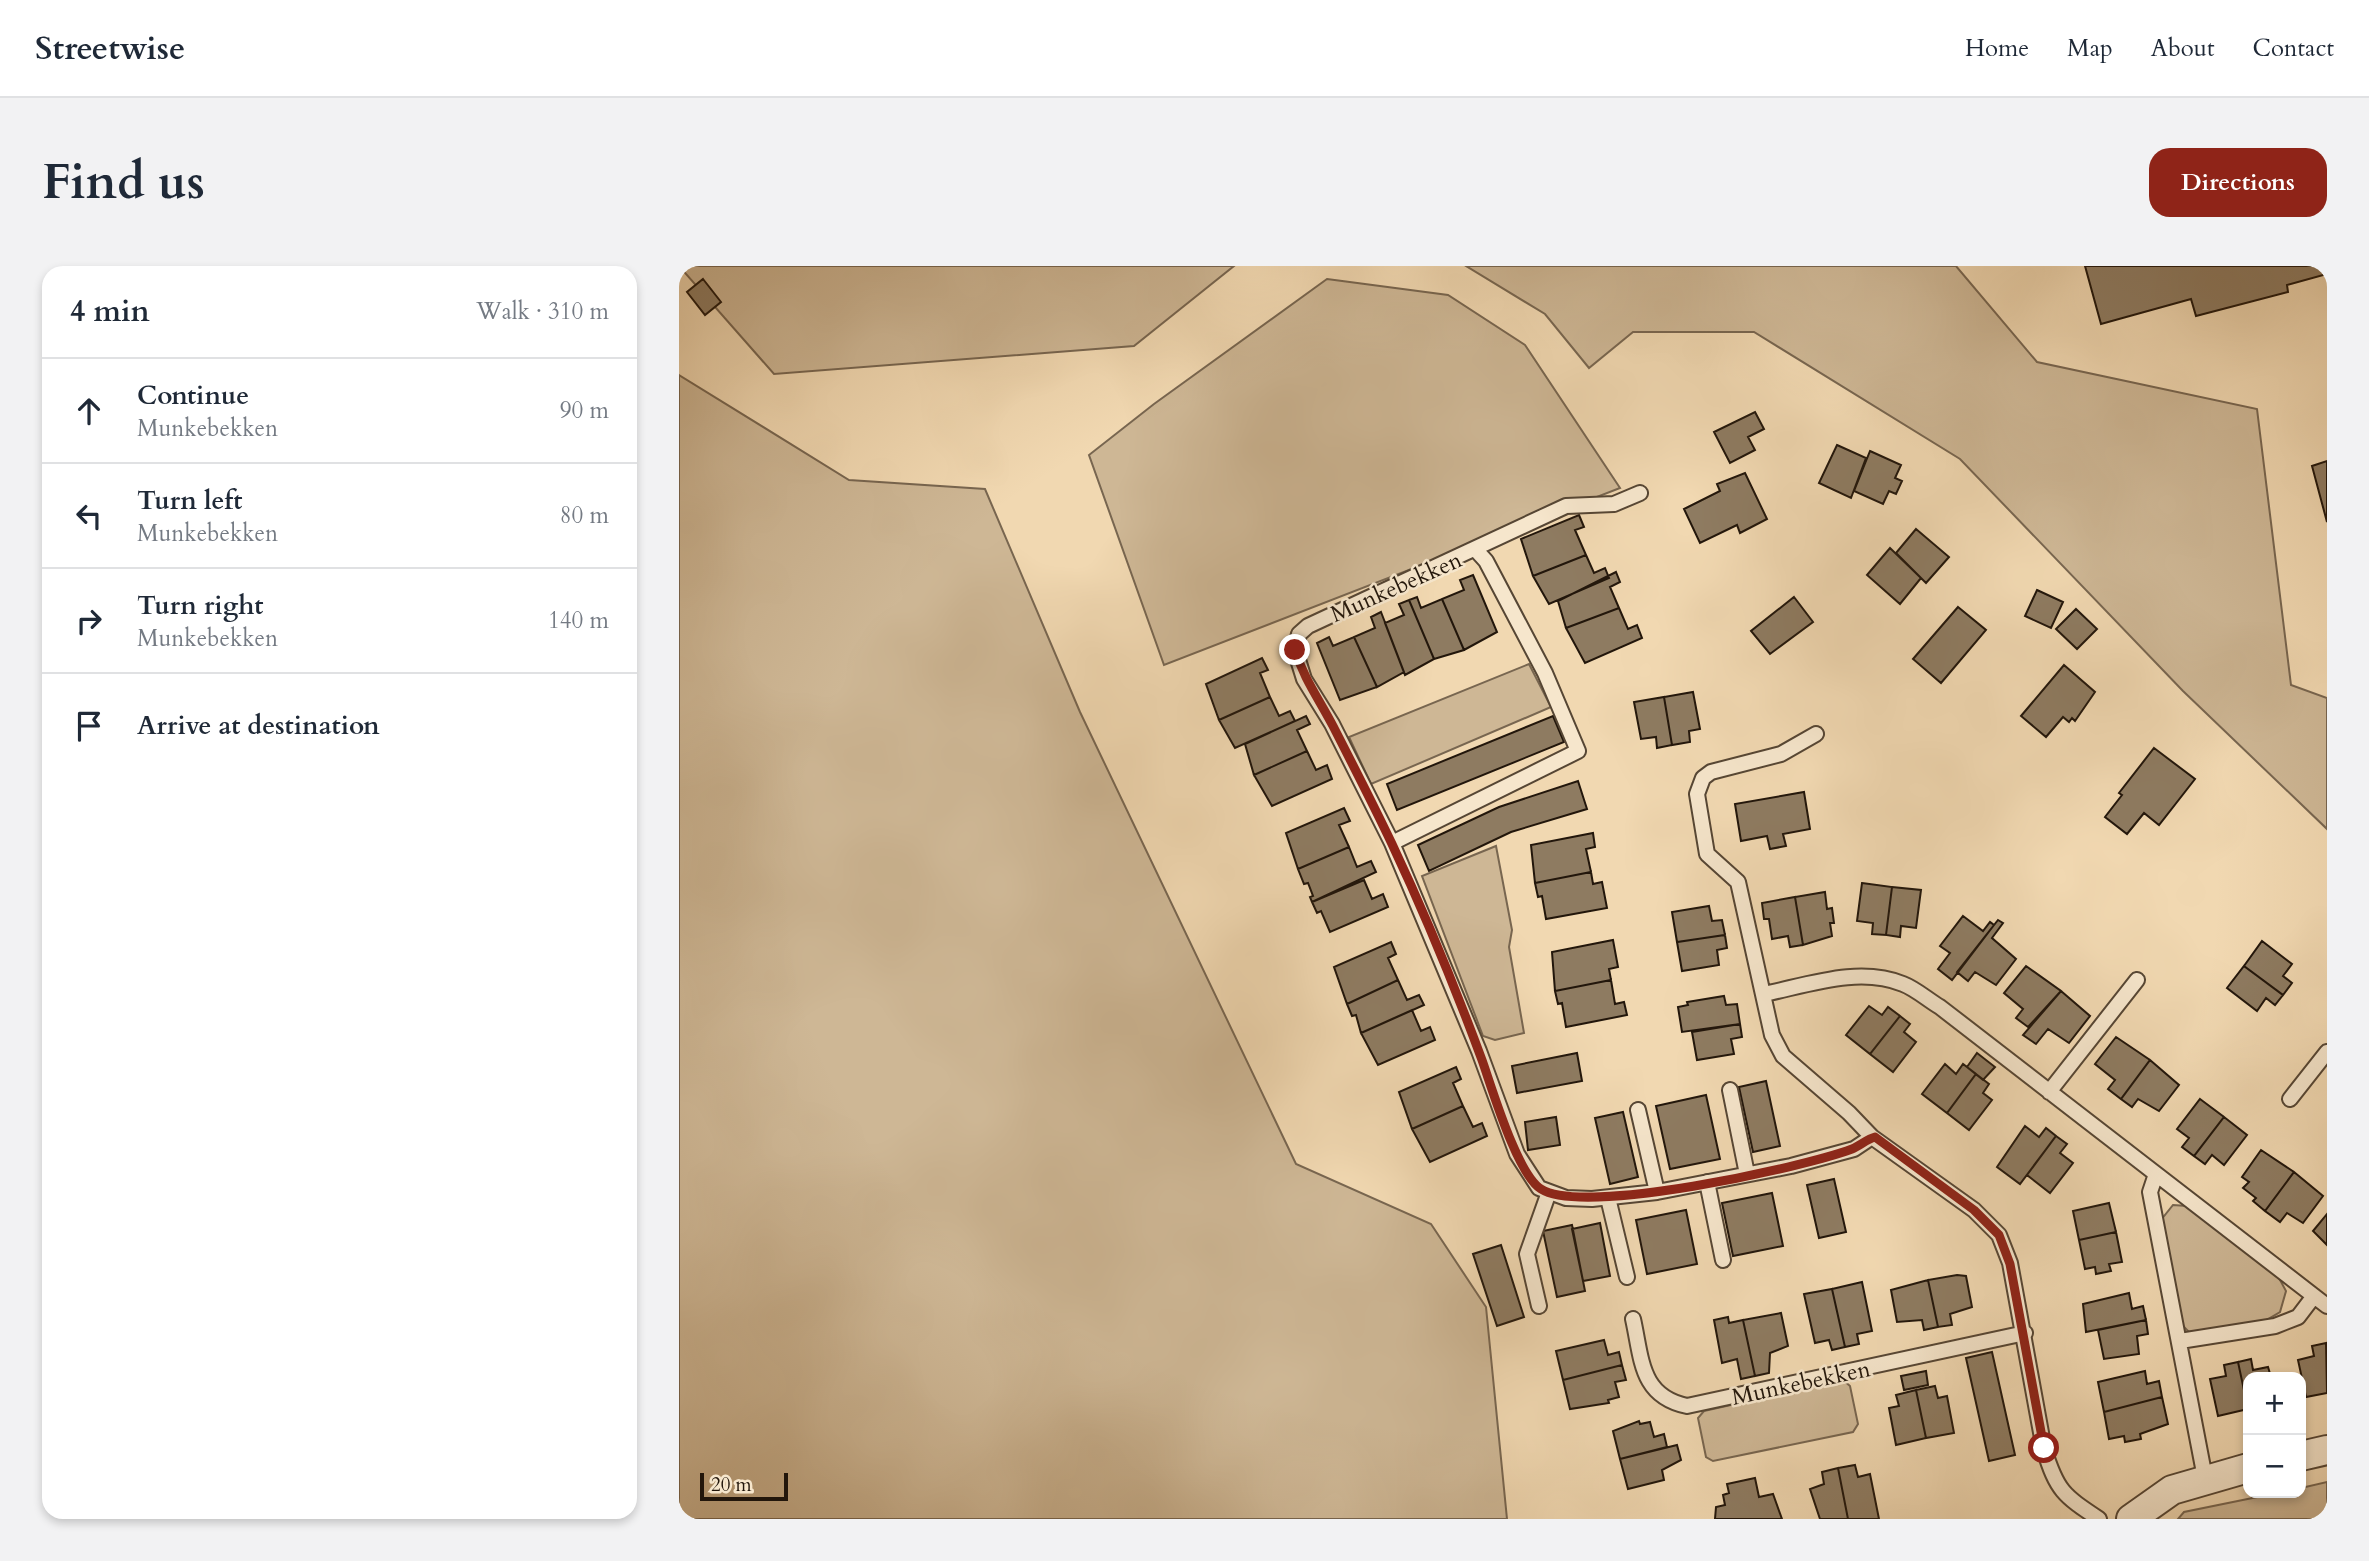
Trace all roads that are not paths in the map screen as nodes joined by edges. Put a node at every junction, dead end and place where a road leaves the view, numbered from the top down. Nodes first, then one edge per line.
1 (1640, 493) dead end
2 (1476, 550) junction
3 (1816, 734) dead end
4 (1392, 843) junction
5 (2137, 980) dead end
6 (1764, 994) junction
7 (2327, 1052) edge
8 (1730, 1090) dead end
9 (2049, 1092) junction
10 (2290, 1099) dead end
11 (1638, 1110) dead end
12 (1872, 1138) junction
13 (1747, 1174) junction
14 (2156, 1174) junction
15 (1707, 1182) junction
16 (1549, 1192) junction
17 (1657, 1192) junction
18 (1608, 1198) junction
19 (1723, 1260) dead end
20 (1627, 1277) dead end
21 (2314, 1296) junction
22 (1539, 1306) dead end
23 (2327, 1306) edge
24 (1633, 1319) dead end
25 (2025, 1333) junction
26 (2181, 1341) junction
27 (2327, 1450) edge
28 (2306, 1455) edge
29 (2243, 1469) edge
30 (2204, 1478) junction
31 (2099, 1519) edge
32 (2131, 1519) edge

1 - 2 lane, Munkebekken
2 - 4 lane, Munkebekken
2 - 4 lane
3 - 6 lane
4 - 16 lane, Munkebekken
5 - 9 lane
6 - 9 lane
6 - 12 lane
7 - 10 lane
8 - 13 lane
9 - 14 lane
11 - 17 lane
12 - 13 lane
12 - 25 lane
13 - 15 lane
14 - 21 lane
14 - 26 lane
15 - 17 lane
15 - 19 lane
16 - 18 lane
16 - 22 lane
17 - 18 lane
18 - 20 lane
21 - 23 lane
21 - 26 lane
24 - 25 lane, Munkebekken
25 - 31 lane
26 - 30 lane
27 - 28 street
29 - 30 street
30 - 32 street

